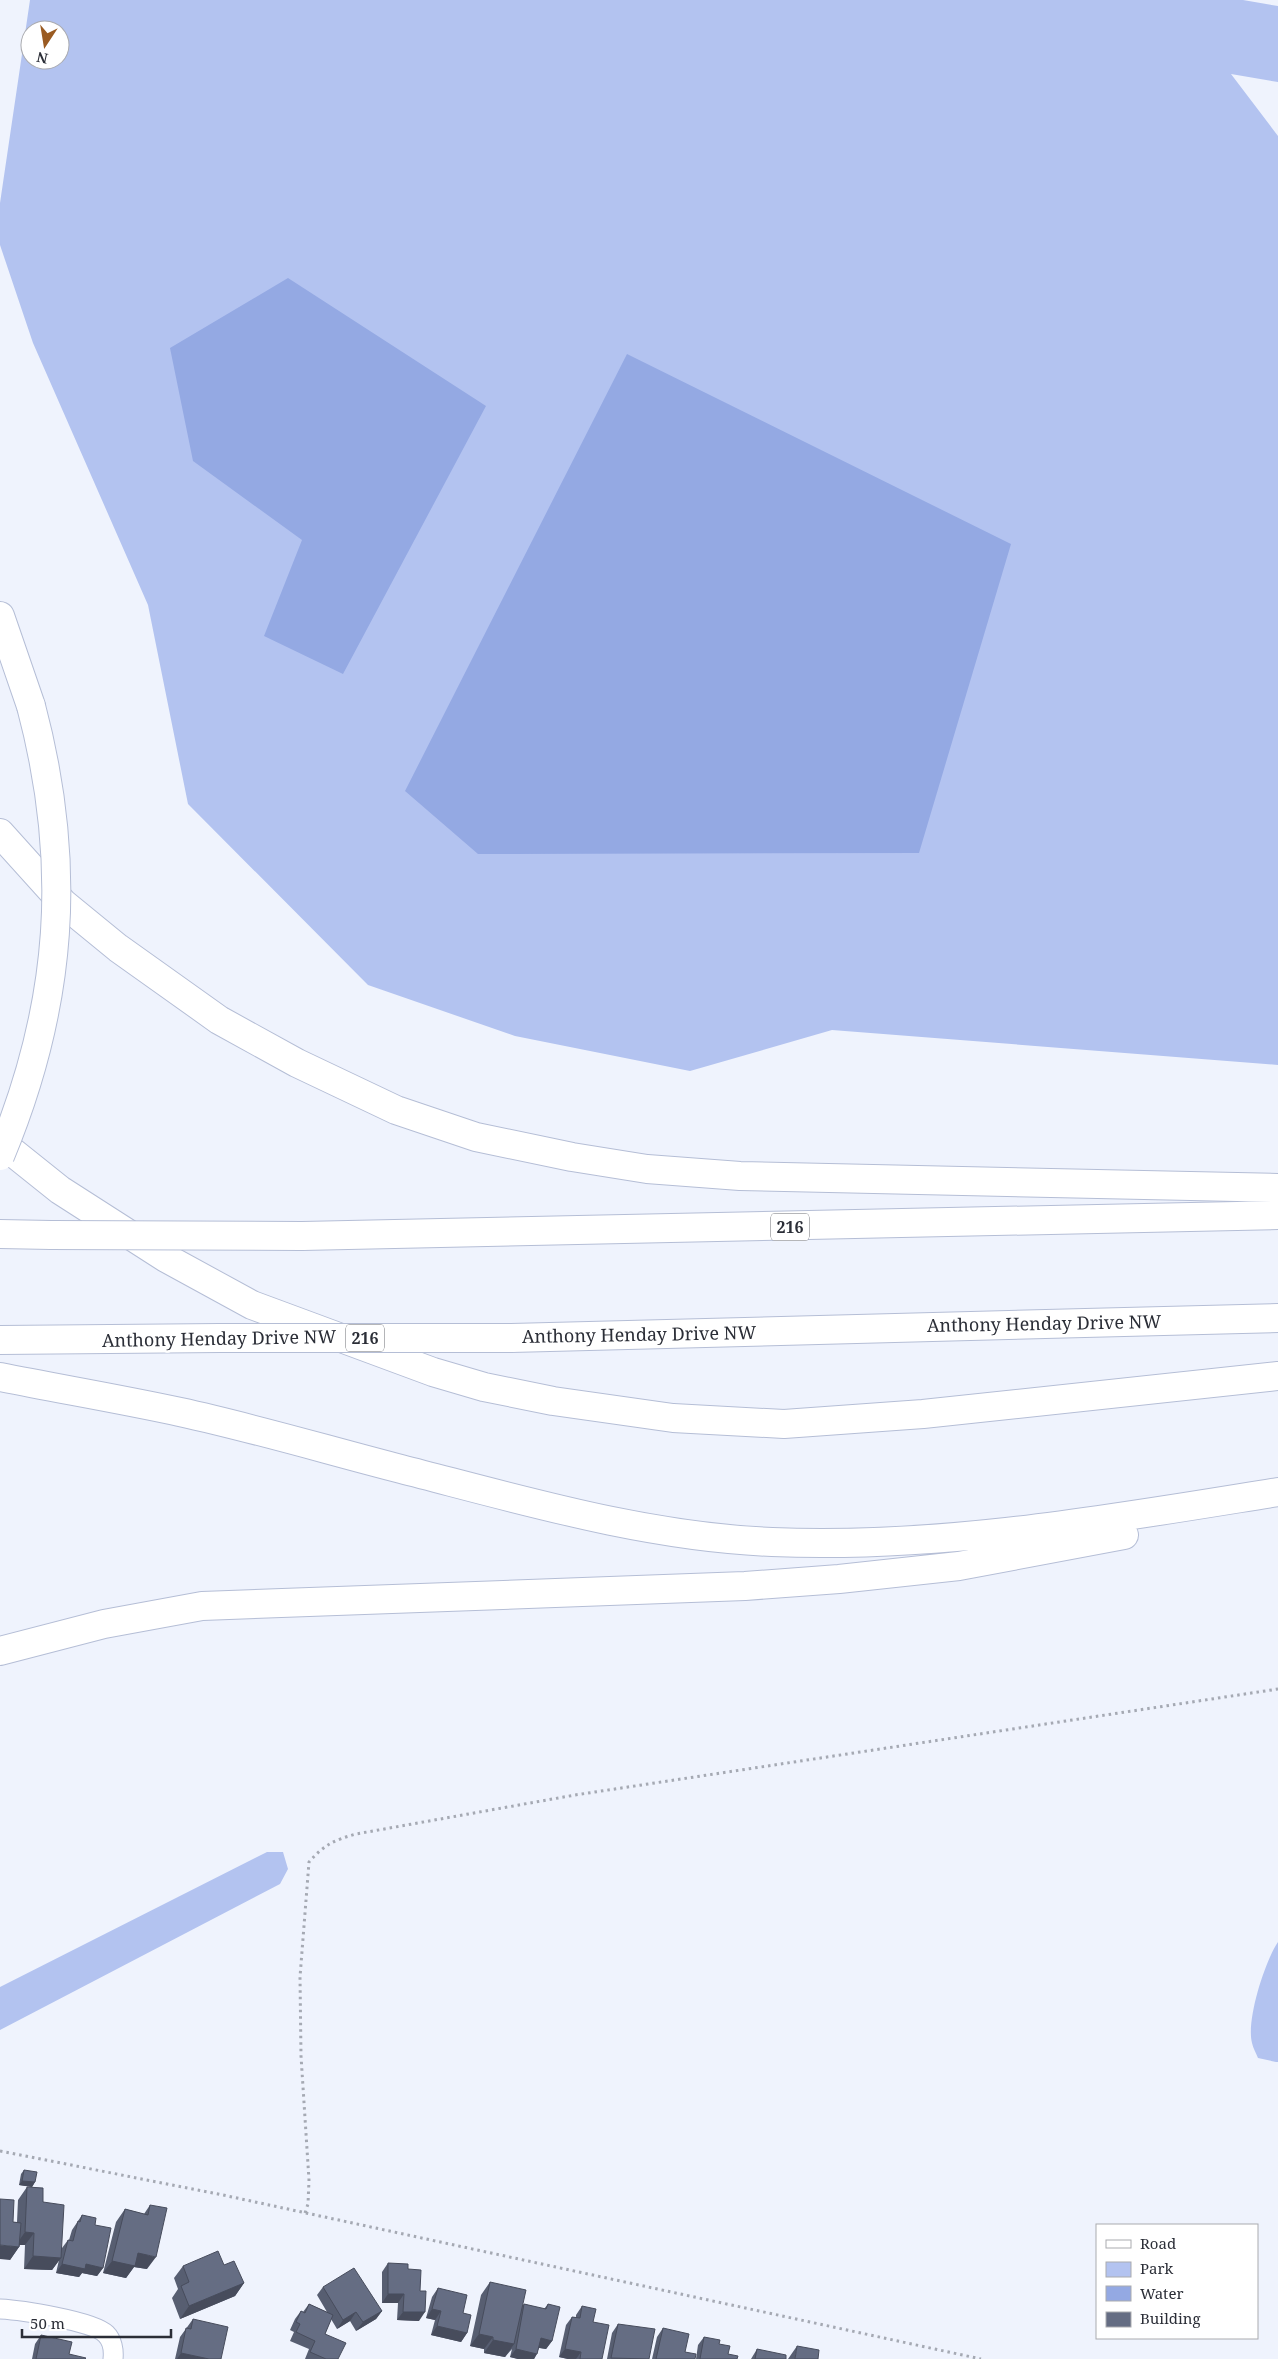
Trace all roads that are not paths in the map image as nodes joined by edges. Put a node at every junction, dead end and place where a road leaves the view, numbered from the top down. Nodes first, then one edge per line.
1 (0, 616) edge
2 (0, 833) edge
3 (0, 1142) edge
4 (0, 1156) edge
5 (1278, 1188) edge
6 (1278, 1215) edge
7 (0, 1234) edge
8 (1278, 1318) edge
9 (0, 1340) edge
10 (1278, 1376) edge
11 (0, 1377) edge
12 (1278, 1492) edge
13 (1278, 1507) edge
14 (0, 1651) edge
15 (0, 2309) edge
16 (113, 2359) edge

1 - 4 highway, bridge
2 - 5 highway
3 - 10 highway
6 - 7 highway, 216, bridge
8 - 9 highway, Anthony Henday Drive NW / 216, bridge
11 - 12 highway
13 - 14 highway
15 - 16 street

